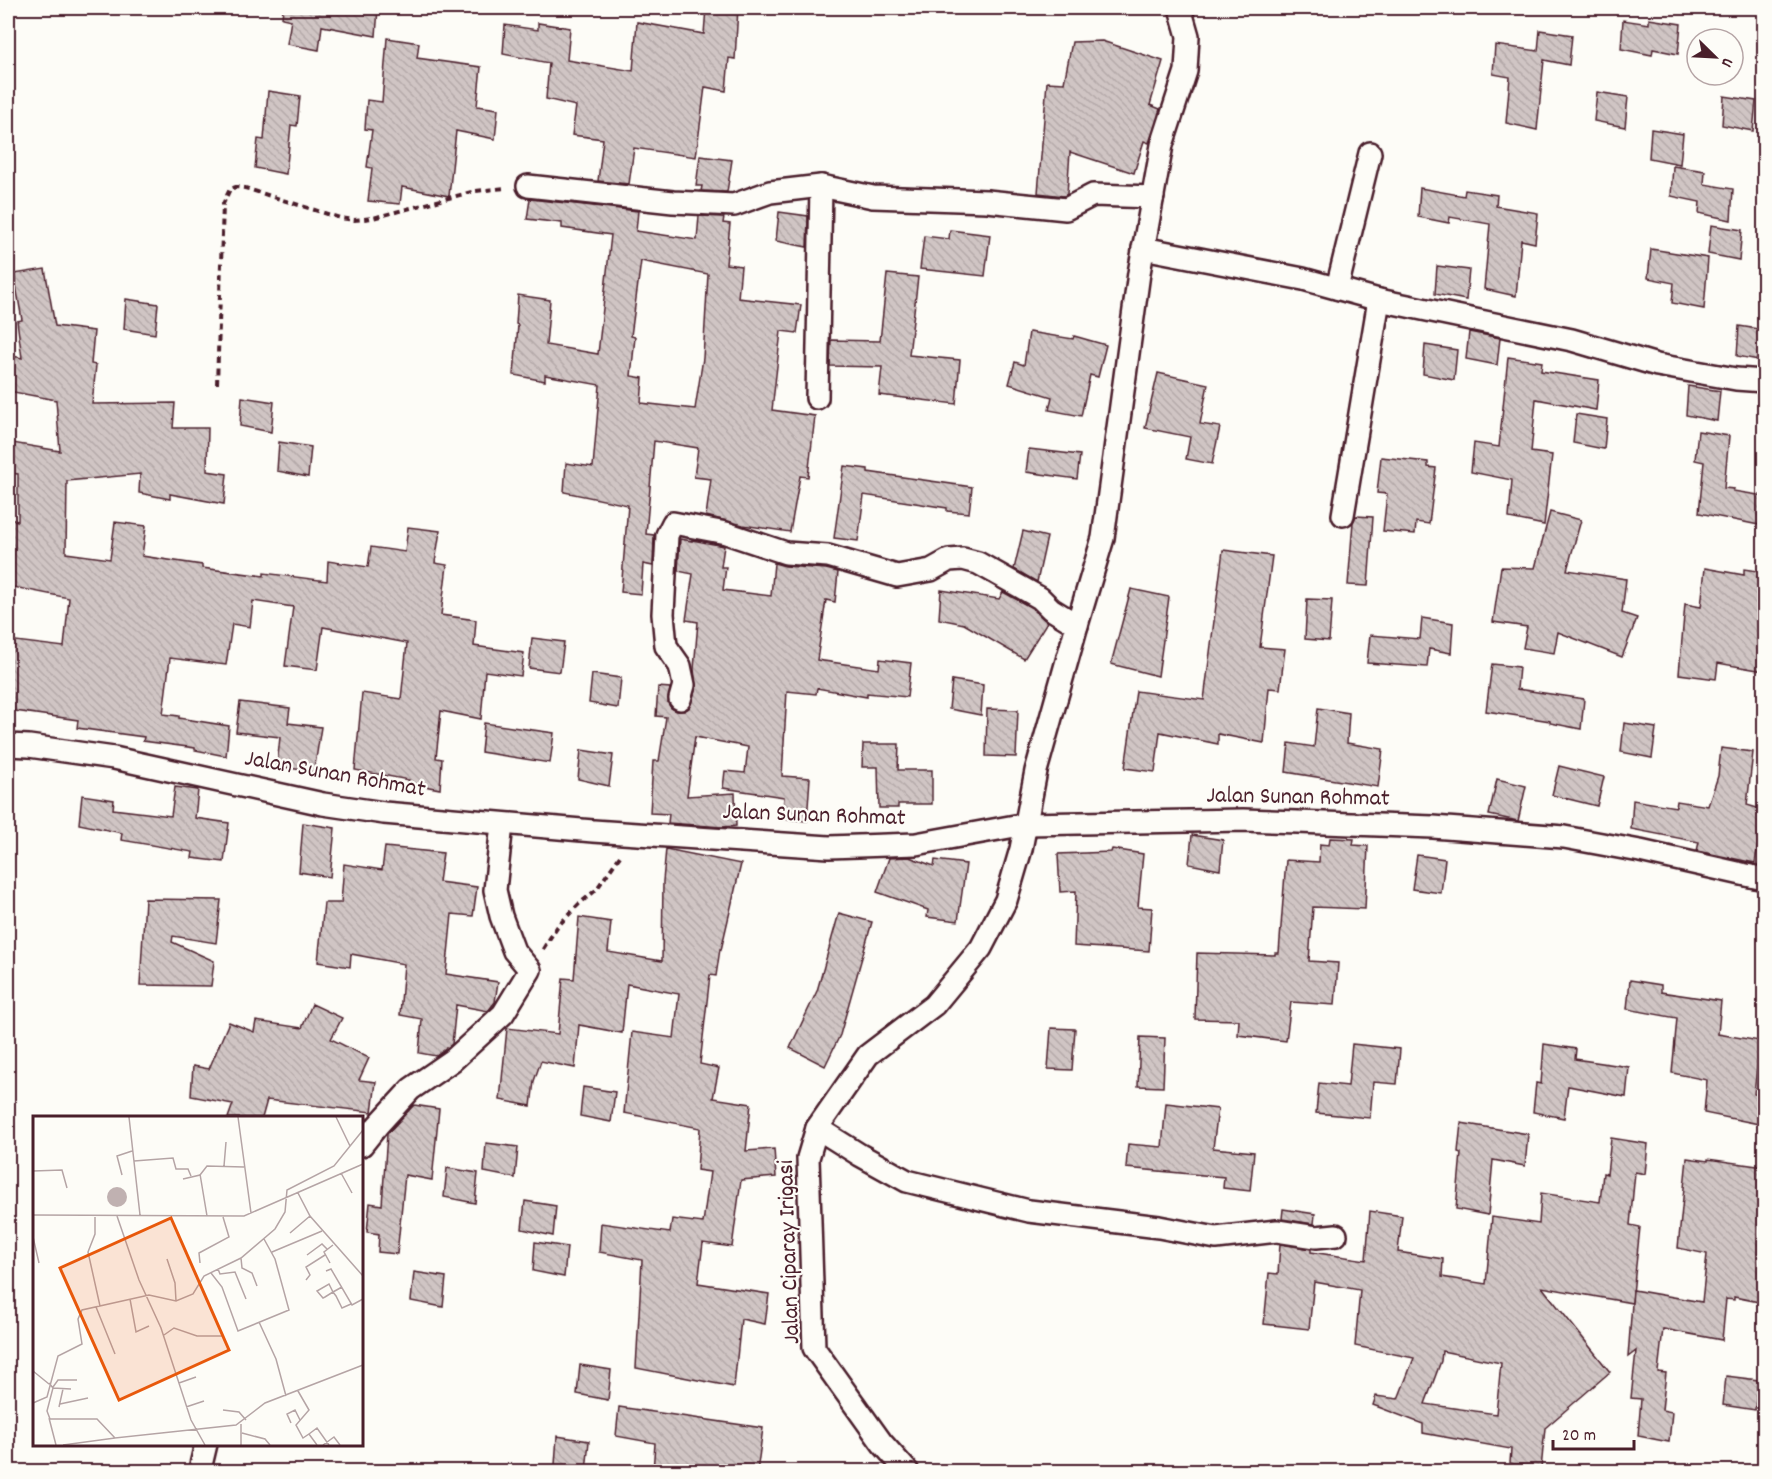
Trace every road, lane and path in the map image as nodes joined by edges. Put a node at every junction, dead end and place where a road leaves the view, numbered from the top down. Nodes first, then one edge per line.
1 (1180, 8) edge
2 (1370, 153) dead end
3 (528, 186) joint
4 (821, 186) junction
5 (1153, 197) junction
6 (1143, 248) junction
7 (1337, 288) junction
8 (1379, 300) junction
9 (1764, 381) edge
10 (217, 384) dead end
11 (817, 398) dead end
12 (1343, 515) dead end
13 (1077, 625) junction
14 (680, 699) dead end
15 (8, 745) edge
16 (502, 824) junction
17 (1026, 824) junction
18 (629, 833) junction
19 (1764, 879) edge
20 (530, 970) junction
21 (817, 1128) junction
22 (363, 1144) edge
23 (1336, 1235) dead end
24 (206, 1446) edge
25 (201, 1465) dead end
26 (908, 1472) edge

1 - 5 street, Jalan Ciparay Irigasi
2 - 7 street
3 - 4 street
3 - 10 path
4 - 5 street
4 - 11 street
5 - 6 street, Jalan Ciparay Irigasi
6 - 7 street
6 - 13 street, Jalan Ciparay Irigasi
7 - 8 street
8 - 9 street
8 - 12 street
13 - 14 street
13 - 17 street, Jalan Ciparay Irigasi
15 - 16 street, Jalan Sunan Rohmat
16 - 18 street, Jalan Sunan Rohmat
16 - 20 street
17 - 18 street, Jalan Sunan Rohmat
17 - 19 street, Jalan Sunan Rohmat
17 - 21 street, Jalan Ciparay Irigasi
18 - 20 path
20 - 22 street
21 - 23 street
21 - 26 street, Jalan Ciparay Irigasi
24 - 25 street

